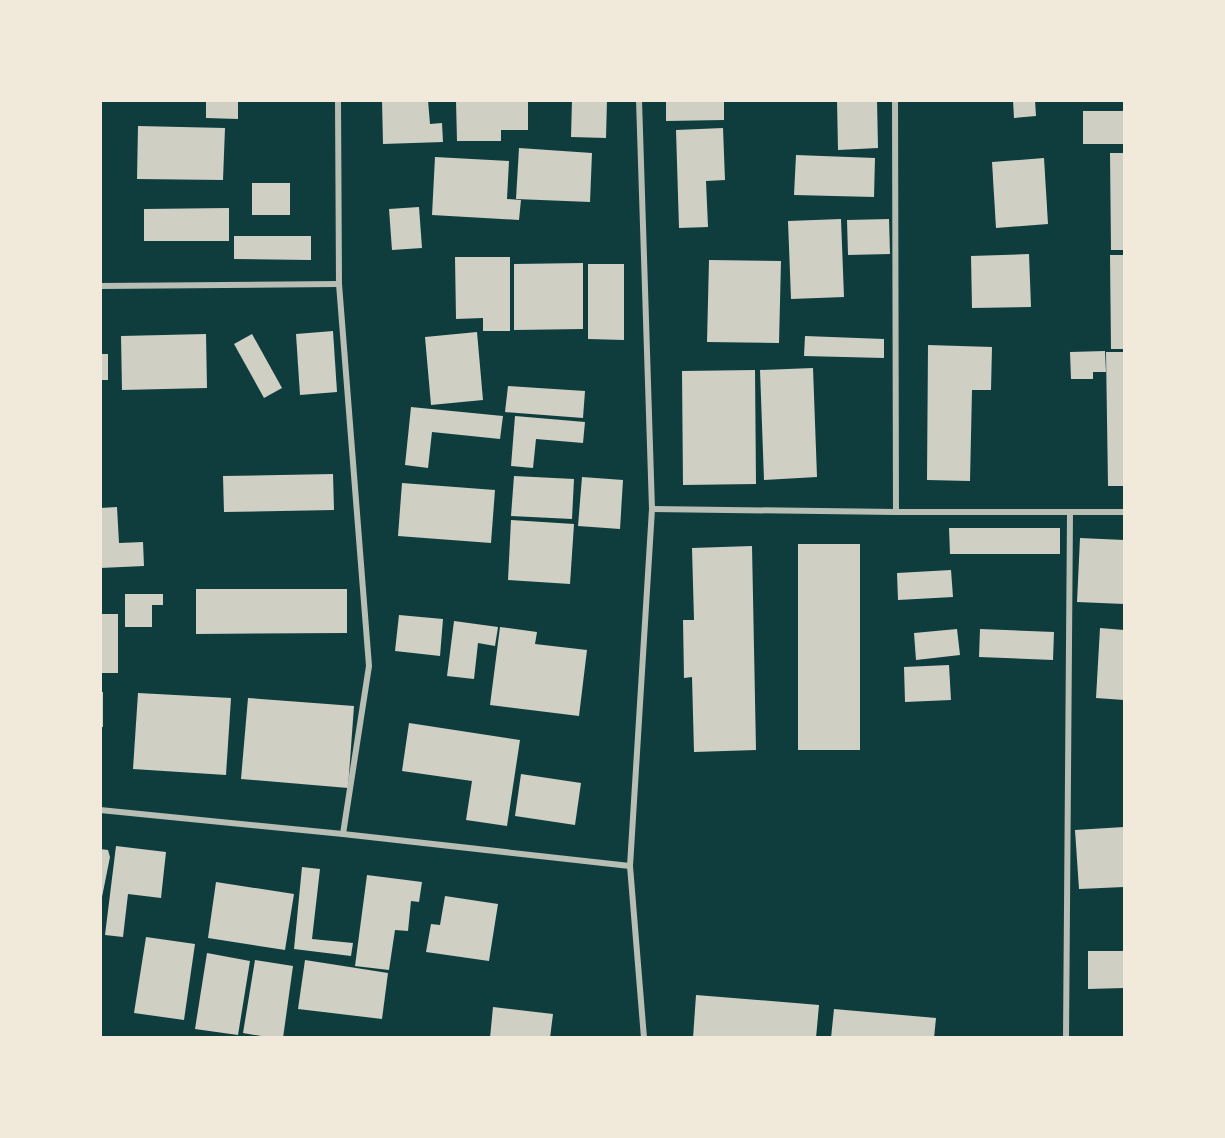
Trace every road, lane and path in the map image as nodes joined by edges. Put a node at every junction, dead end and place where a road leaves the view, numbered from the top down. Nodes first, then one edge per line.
1 (338, 100) edge
2 (639, 100) edge
3 (895, 100) edge
4 (339, 284) junction
5 (100, 286) edge
6 (652, 509) junction
7 (896, 512) junction
8 (1125, 512) edge
9 (1070, 513) junction
10 (100, 810) edge
11 (343, 834) junction
12 (630, 866) junction
13 (644, 1038) edge
14 (1066, 1038) edge

1 - 4 street
2 - 6 street
3 - 7 street
4 - 5 street
4 - 11 street
6 - 7 street
6 - 12 street
7 - 9 street
8 - 9 street
9 - 14 street
10 - 11 street
11 - 12 street
12 - 13 street

